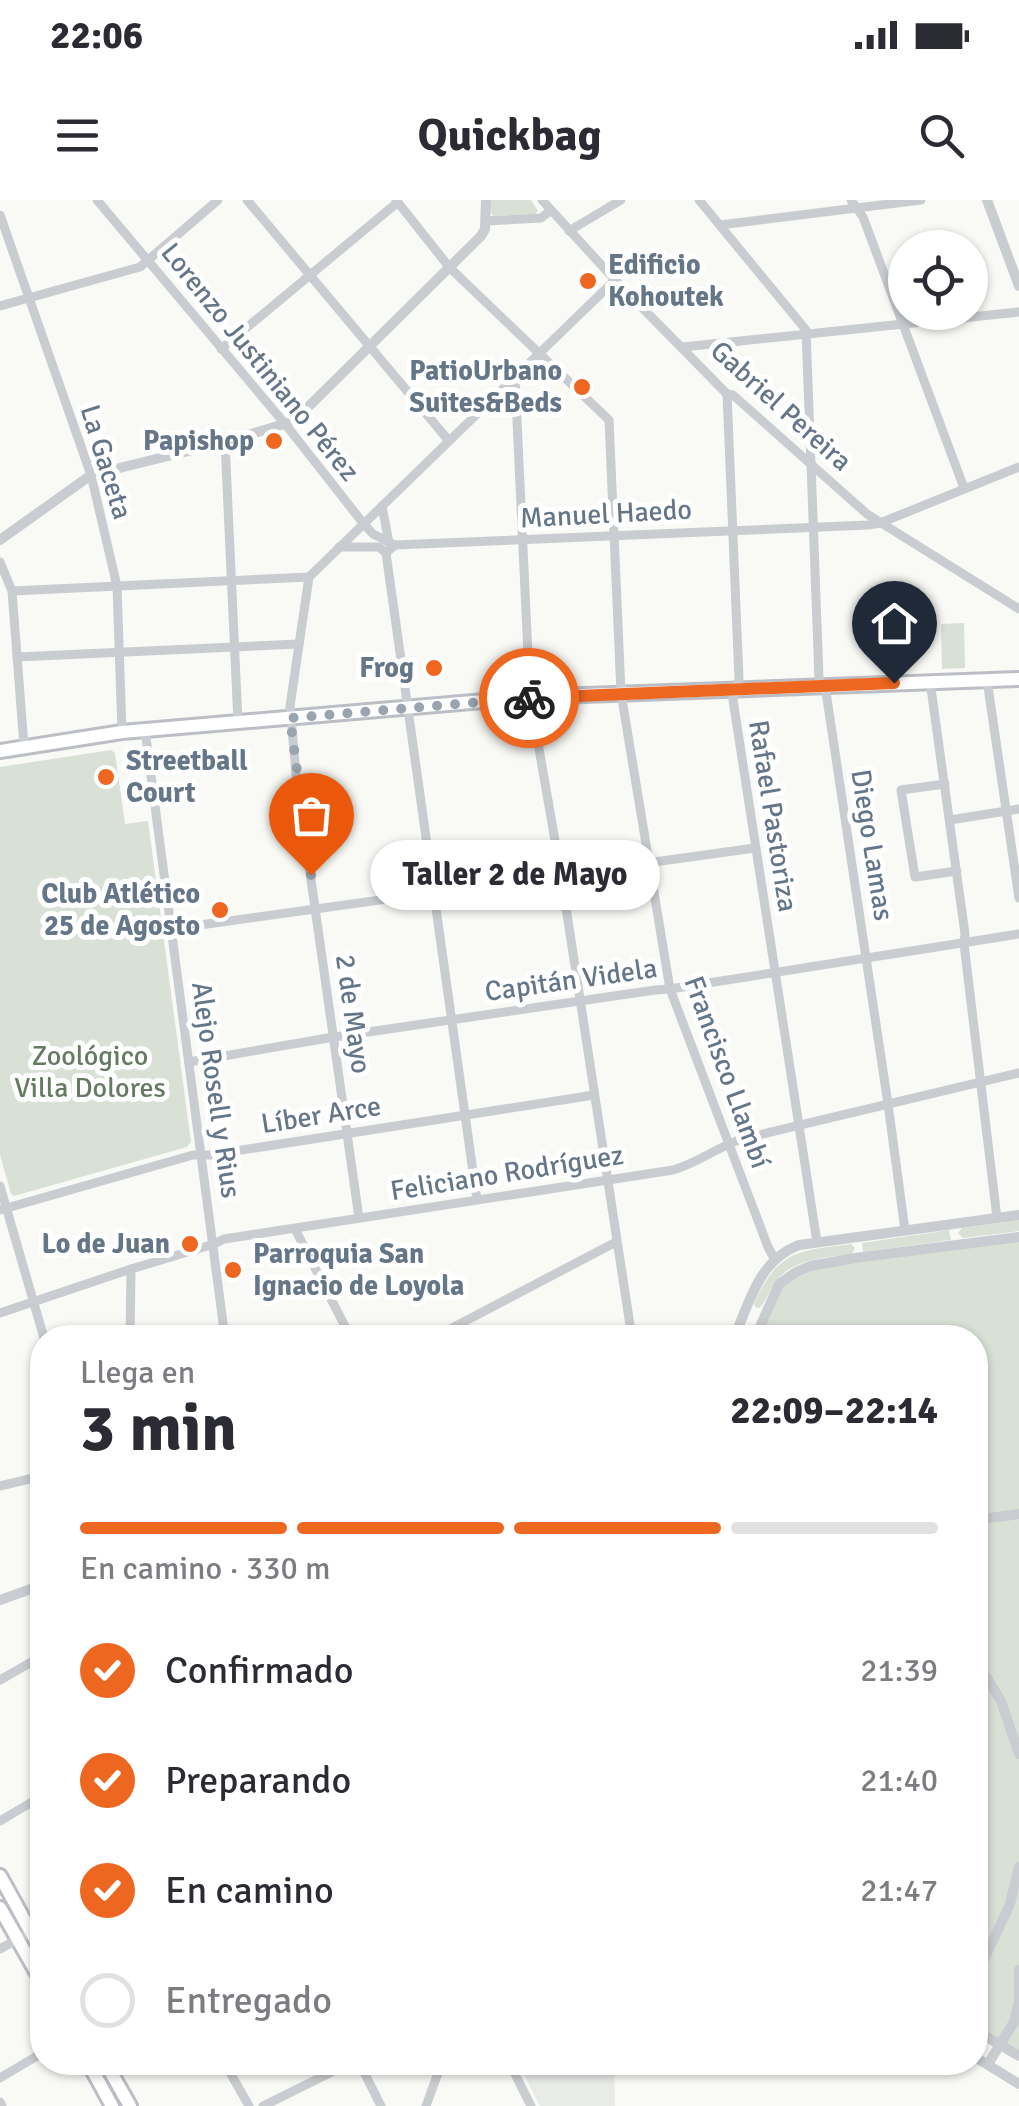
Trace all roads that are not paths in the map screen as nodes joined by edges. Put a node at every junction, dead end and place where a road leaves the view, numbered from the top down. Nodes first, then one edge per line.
1 (97, 200) edge
2 (218, 200) edge
3 (246, 200) edge
4 (486, 200) edge
5 (542, 200) edge
6 (621, 200) edge
7 (700, 200) edge
8 (921, 200) edge
9 (987, 200) edge
10 (397, 201) edge
11 (854, 204) edge
12 (550, 211) junction
13 (0, 214) edge
14 (486, 221) junction
15 (720, 225) junction
16 (569, 231) junction
17 (147, 260) junction
18 (450, 268) junction
19 (311, 275) junction
20 (615, 280) junction
21 (888, 286) edge
22 (1019, 286) edge
23 (29, 298) junction
24 (0, 306) edge
25 (1019, 312) edge
26 (988, 315) edge
27 (888, 326) edge
28 (904, 330) edge
29 (807, 335) junction
30 (682, 347) junction
31 (370, 348) junction
32 (222, 349) junction
33 (540, 353) junction
34 (515, 378) junction
35 (728, 394) junction
36 (286, 425) junction
37 (449, 441) junction
38 (225, 442) junction
39 (813, 466) junction
40 (1019, 467) edge
41 (90, 475) junction
42 (964, 488) junction
43 (382, 506) junction
44 (363, 523) junction
45 (880, 523) junction
46 (814, 528) junction
47 (732, 531) junction
48 (614, 536) junction
49 (0, 540) edge
50 (522, 540) junction
51 (340, 547) junction
52 (390, 547) junction
53 (0, 562) edge
54 (309, 577) junction
55 (231, 580) junction
56 (117, 586) junction
57 (12, 591) junction
58 (1019, 610) edge
59 (299, 644) junction
60 (234, 648) junction
61 (120, 653) junction
62 (17, 657) junction
63 (1019, 679) edge
64 (987, 680) junction
65 (930, 681) junction
66 (824, 686) junction
67 (737, 688) junction
68 (620, 693) junction
69 (530, 698) junction
70 (408, 707) junction
71 (290, 718) junction
72 (238, 722) junction
73 (145, 730) junction
74 (122, 732) junction
75 (24, 746) junction
76 (0, 751) edge
77 (945, 784) junction
78 (1019, 810) edge
79 (1007, 811) junction
80 (950, 820) junction
81 (755, 848) junction
82 (650, 862) junction
83 (957, 871) junction
84 (560, 875) junction
85 (434, 892) junction
86 (1019, 898) edge
87 (316, 909) junction
88 (171, 929) junction
89 (1019, 934) edge
90 (964, 944) junction
91 (866, 958) junction
92 (773, 972) junction
93 (670, 990) junction
94 (580, 1001) junction
95 (451, 1020) junction
96 (334, 1038) junction
97 (190, 1062) junction
98 (1019, 1073) edge
99 (979, 1083) junction
100 (594, 1095) junction
101 (888, 1104) junction
102 (464, 1116) junction
103 (797, 1126) junction
104 (347, 1134) junction
105 (727, 1144) junction
106 (202, 1155) junction
107 (608, 1180) junction
108 (0, 1186) edge
109 (476, 1200) junction
110 (3, 1209) edge
111 (1019, 1215) edge
112 (360, 1218) junction
113 (996, 1218) junction
114 (958, 1223) junction
115 (295, 1229) junction
116 (904, 1230) junction
117 (852, 1237) junction
118 (1019, 1238) edge
119 (616, 1242) junction
120 (817, 1242) junction
121 (214, 1244) junction
122 (960, 1245) junction
123 (774, 1258) junction
124 (855, 1258) junction
125 (131, 1269) junction
126 (34, 1300) junction
127 (748, 1304) junction
128 (766, 1312) junction
129 (0, 1313) edge
130 (41, 1325) edge
131 (130, 1325) edge
132 (223, 1325) edge
133 (344, 1325) edge
134 (457, 1325) edge
135 (630, 1325) edge
136 (739, 1325) edge
137 (760, 1325) edge
138 (30, 1479) edge
139 (0, 1486) edge
140 (1019, 1514) edge
141 (988, 1518) edge
142 (30, 1589) edge
143 (0, 1600) edge
144 (30, 1663) edge
145 (0, 1680) edge
146 (988, 1680) edge
147 (1019, 1754) edge
148 (30, 1803) edge
149 (0, 1821) edge
150 (1019, 1867) edge
151 (0, 1876) edge
152 (0, 1908) edge
153 (1011, 1908) edge
154 (1019, 1916) edge
155 (30, 1918) edge
156 (30, 1932) edge
157 (17, 1939) junction
158 (0, 1950) edge
159 (988, 1953) edge
160 (30, 1961) edge
161 (1019, 1970) edge
162 (1019, 2003) edge
163 (988, 2038) edge
164 (1000, 2045) junction
165 (1019, 2056) edge
166 (30, 2061) edge
167 (988, 2064) joint
168 (95, 2075) edge
169 (112, 2075) edge
170 (231, 2075) edge
171 (328, 2075) edge
172 (362, 2075) edge
173 (437, 2075) edge
174 (516, 2075) edge
175 (0, 2078) edge
176 (1019, 2084) edge
177 (112, 2106) edge
178 (130, 2106) edge
179 (249, 2106) edge
180 (262, 2106) edge
181 (380, 2106) edge
182 (426, 2106) edge
183 (531, 2106) edge

1 - 17 street, Lorenzo Justiniano Pérez
2 - 17 street
3 - 19 street
4 - 14 street
5 - 12 street, Gabriel Pereira
6 - 16 street
7 - 15 street
8 - 11 street
9 - 22 street
10 - 18 street
10 - 19 street
11 - 15 street
11 - 21 street
12 - 14 street
12 - 16 street, Gabriel Pereira
13 - 23 street, La Gaceta
14 - 18 street
15 - 29 street
16 - 20 street, Gabriel Pereira
17 - 23 street
17 - 32 street, Lorenzo Justiniano Pérez
18 - 31 street
18 - 33 street
19 - 31 street
19 - 32 street
20 - 30 street, Gabriel Pereira
20 - 33 street
23 - 24 street
23 - 41 street, La Gaceta
25 - 26 street
27 - 29 street
28 - 42 street
29 - 30 street
29 - 39 street, Diego Lamas
30 - 35 street, Gabriel Pereira
31 - 36 street
31 - 37 street
32 - 36 street, Lorenzo Justiniano Pérez
33 - 34 street
33 - 48 street, Francisco Llambí
34 - 37 street
34 - 50 street
35 - 39 street, Gabriel Pereira
35 - 47 street, Rafael Pastoriza
36 - 38 street
36 - 44 street, Lorenzo Justiniano Pérez
37 - 43 street
38 - 41 street
38 - 55 street
39 - 45 street, Gabriel Pereira
39 - 46 street, Diego Lamas
40 - 42 street, Manuel Haedo
41 - 49 street
41 - 56 street, La Gaceta
42 - 45 street, Manuel Haedo
43 - 44 street
43 - 52 street
44 - 51 street
44 - 52 street, Lorenzo Justiniano Pérez
45 - 46 street, Manuel Haedo
45 - 58 street, Gabriel Pereira
46 - 47 street, Manuel Haedo
46 - 66 street, Diego Lamas
47 - 48 street, Manuel Haedo
47 - 67 street, Rafael Pastoriza
48 - 50 street, Manuel Haedo
48 - 68 street, Francisco Llambí
50 - 52 street, Manuel Haedo
50 - 69 street
51 - 52 street, Manuel Haedo
51 - 54 street
52 - 70 street
53 - 57 street
54 - 55 street
54 - 59 street, 2 de Mayo
55 - 56 street
55 - 60 street
56 - 57 street
56 - 61 street, La Gaceta
57 - 62 street
59 - 60 street
59 - 71 street, 2 de Mayo
60 - 61 street
60 - 72 street
61 - 62 street
61 - 74 street, La Gaceta
62 - 75 street
63 - 64 main road
64 - 65 main road
64 - 79 street
65 - 66 main road
65 - 77 street
66 - 67 main road
66 - 91 street, Diego Lamas
67 - 68 main road
67 - 81 street, Rafael Pastoriza
68 - 69 main road
68 - 82 street, Francisco Llambí
69 - 70 main road
69 - 84 street
70 - 71 main road
70 - 85 street
71 - 72 main road
71 - 87 street, 2 de Mayo
72 - 73 main road
73 - 74 main road
73 - 88 street, Alejo Rosell y Rius
74 - 75 main road
75 - 76 main road
77 - 80 street
77 - 83 street
78 - 79 street
79 - 80 street
79 - 86 street
80 - 83 street
81 - 82 street
81 - 92 street, Rafael Pastoriza
82 - 84 street
82 - 93 street, Francisco Llambí
83 - 90 street
84 - 85 street
84 - 94 street
85 - 87 street
85 - 95 street
87 - 88 street
87 - 96 street, 2 de Mayo
88 - 97 street, Alejo Rosell y Rius
89 - 90 street, Capitán Videla
90 - 91 street, Capitán Videla
90 - 99 street
91 - 92 street, Capitán Videla
91 - 101 street, Diego Lamas
92 - 93 street, Capitán Videla
92 - 103 street, Rafael Pastoriza
93 - 94 street, Capitán Videla
93 - 105 street, Francisco Llambí
94 - 95 street, Capitán Videla
94 - 100 street
95 - 96 street, Capitán Videla
95 - 102 street
96 - 97 street, Capitán Videla
96 - 104 street, 2 de Mayo
97 - 106 street, Alejo Rosell y Rius
98 - 99 street, Feliciano Rodríguez
99 - 101 street, Feliciano Rodríguez
99 - 113 street
100 - 102 street, Líber Arce
100 - 107 street
101 - 103 street, Feliciano Rodríguez
101 - 116 street, Diego Lamas
102 - 104 street, Líber Arce
102 - 109 street
103 - 105 street, Feliciano Rodríguez
103 - 120 street, Rafael Pastoriza
104 - 106 street, Líber Arce
104 - 112 street, 2 de Mayo
105 - 107 street, Feliciano Rodríguez
105 - 123 street, Francisco Llambí
106 - 110 street, Líber Arce
106 - 121 street, Alejo Rosell y Rius
107 - 109 street, Feliciano Rodríguez
107 - 119 street
108 - 110 street
109 - 112 street, Feliciano Rodríguez
110 - 126 street
111 - 113 street
112 - 115 street, Feliciano Rodríguez
113 - 114 street
114 - 116 street
114 - 122 street
115 - 121 street, Feliciano Rodríguez
115 - 133 street
116 - 117 street
117 - 120 street
117 - 124 street
118 - 122 street
119 - 134 street
119 - 135 street
120 - 123 street
121 - 125 street, Feliciano Rodríguez
121 - 132 street, Alejo Rosell y Rius
122 - 124 street
123 - 127 street
124 - 128 street
125 - 126 street, Feliciano Rodríguez
125 - 131 street
126 - 129 street, Feliciano Rodríguez
126 - 130 street
127 - 128 street
127 - 136 street
128 - 137 street
138 - 139 street
140 - 141 street
142 - 143 street
144 - 145 street
146 - 147 street
148 - 149 street
150 - 153 street
151 - 155 main road
152 - 157 main road
153 - 154 street
153 - 159 street
156 - 157 street
157 - 158 street
157 - 160 main road
161 - 162 street
162 - 164 street
163 - 164 street
164 - 165 street
164 - 167 street
166 - 175 street
167 - 176 street
168 - 177 main road
169 - 178 main road
170 - 179 street
171 - 180 street
172 - 181 street
173 - 182 street
174 - 183 street

